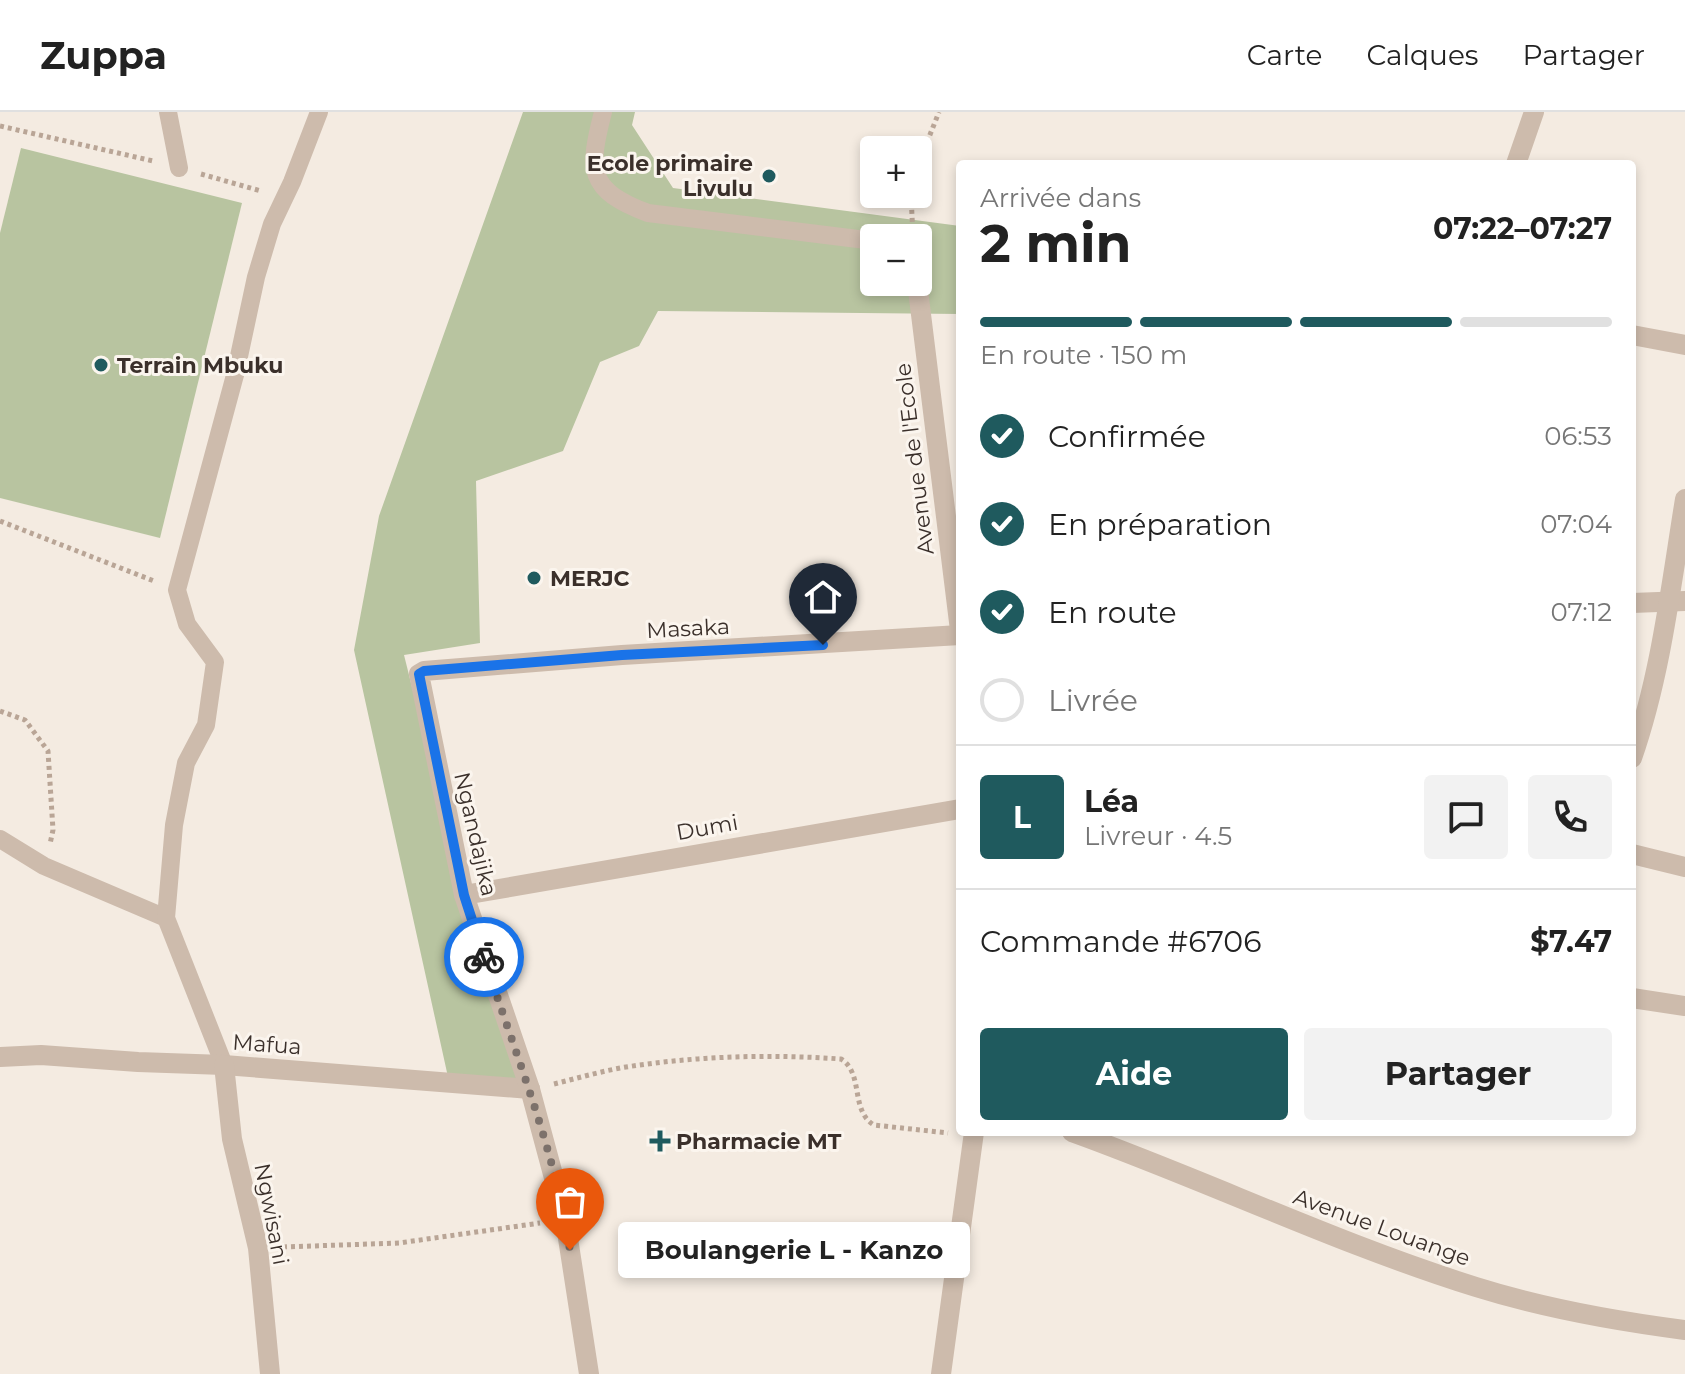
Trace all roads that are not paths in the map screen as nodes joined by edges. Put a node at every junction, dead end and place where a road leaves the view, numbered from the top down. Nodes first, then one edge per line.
1 (168, 112) edge
2 (319, 112) edge
3 (603, 112) edge
4 (1534, 112) edge
5 (1517, 160) edge
6 (179, 168) road end
7 (860, 239) edge
8 (919, 296) edge
9 (1636, 336) edge
10 (1685, 345) edge
11 (1685, 499) edge
12 (956, 599) edge
13 (1677, 602) edge
14 (1636, 603) edge
15 (956, 632) edge
16 (419, 674) joint
17 (1636, 746) edge
18 (956, 810) edge
19 (0, 839) edge
20 (1636, 855) edge
21 (1685, 867) edge
22 (464, 895) junction
23 (166, 918) junction
24 (1636, 999) edge
25 (1685, 1006) edge
26 (0, 1057) edge
27 (224, 1065) junction
28 (530, 1089) junction
29 (973, 1136) edge
30 (1083, 1136) edge
31 (1685, 1330) edge
32 (592, 1373) edge
33 (270, 1374) edge
34 (941, 1374) edge

1 - 6 lane
2 - 23 lane
3 - 7 lane
4 - 5 street
8 - 12 street, Avenue de l'Ecole
9 - 10 street
11 - 13 street
13 - 14 street
13 - 17 street
15 - 16 street, Masaka
16 - 22 street, Ngandajika
18 - 22 street, Dumi
19 - 23 lane
20 - 21 street
22 - 28 street, Ngandajika
23 - 27 lane
24 - 25 street
26 - 27 street, Mafua
27 - 28 street, Mafua
27 - 33 street, Ngwisani
28 - 32 street, Ngandajika
29 - 34 street
30 - 31 street, Avenue Louange

